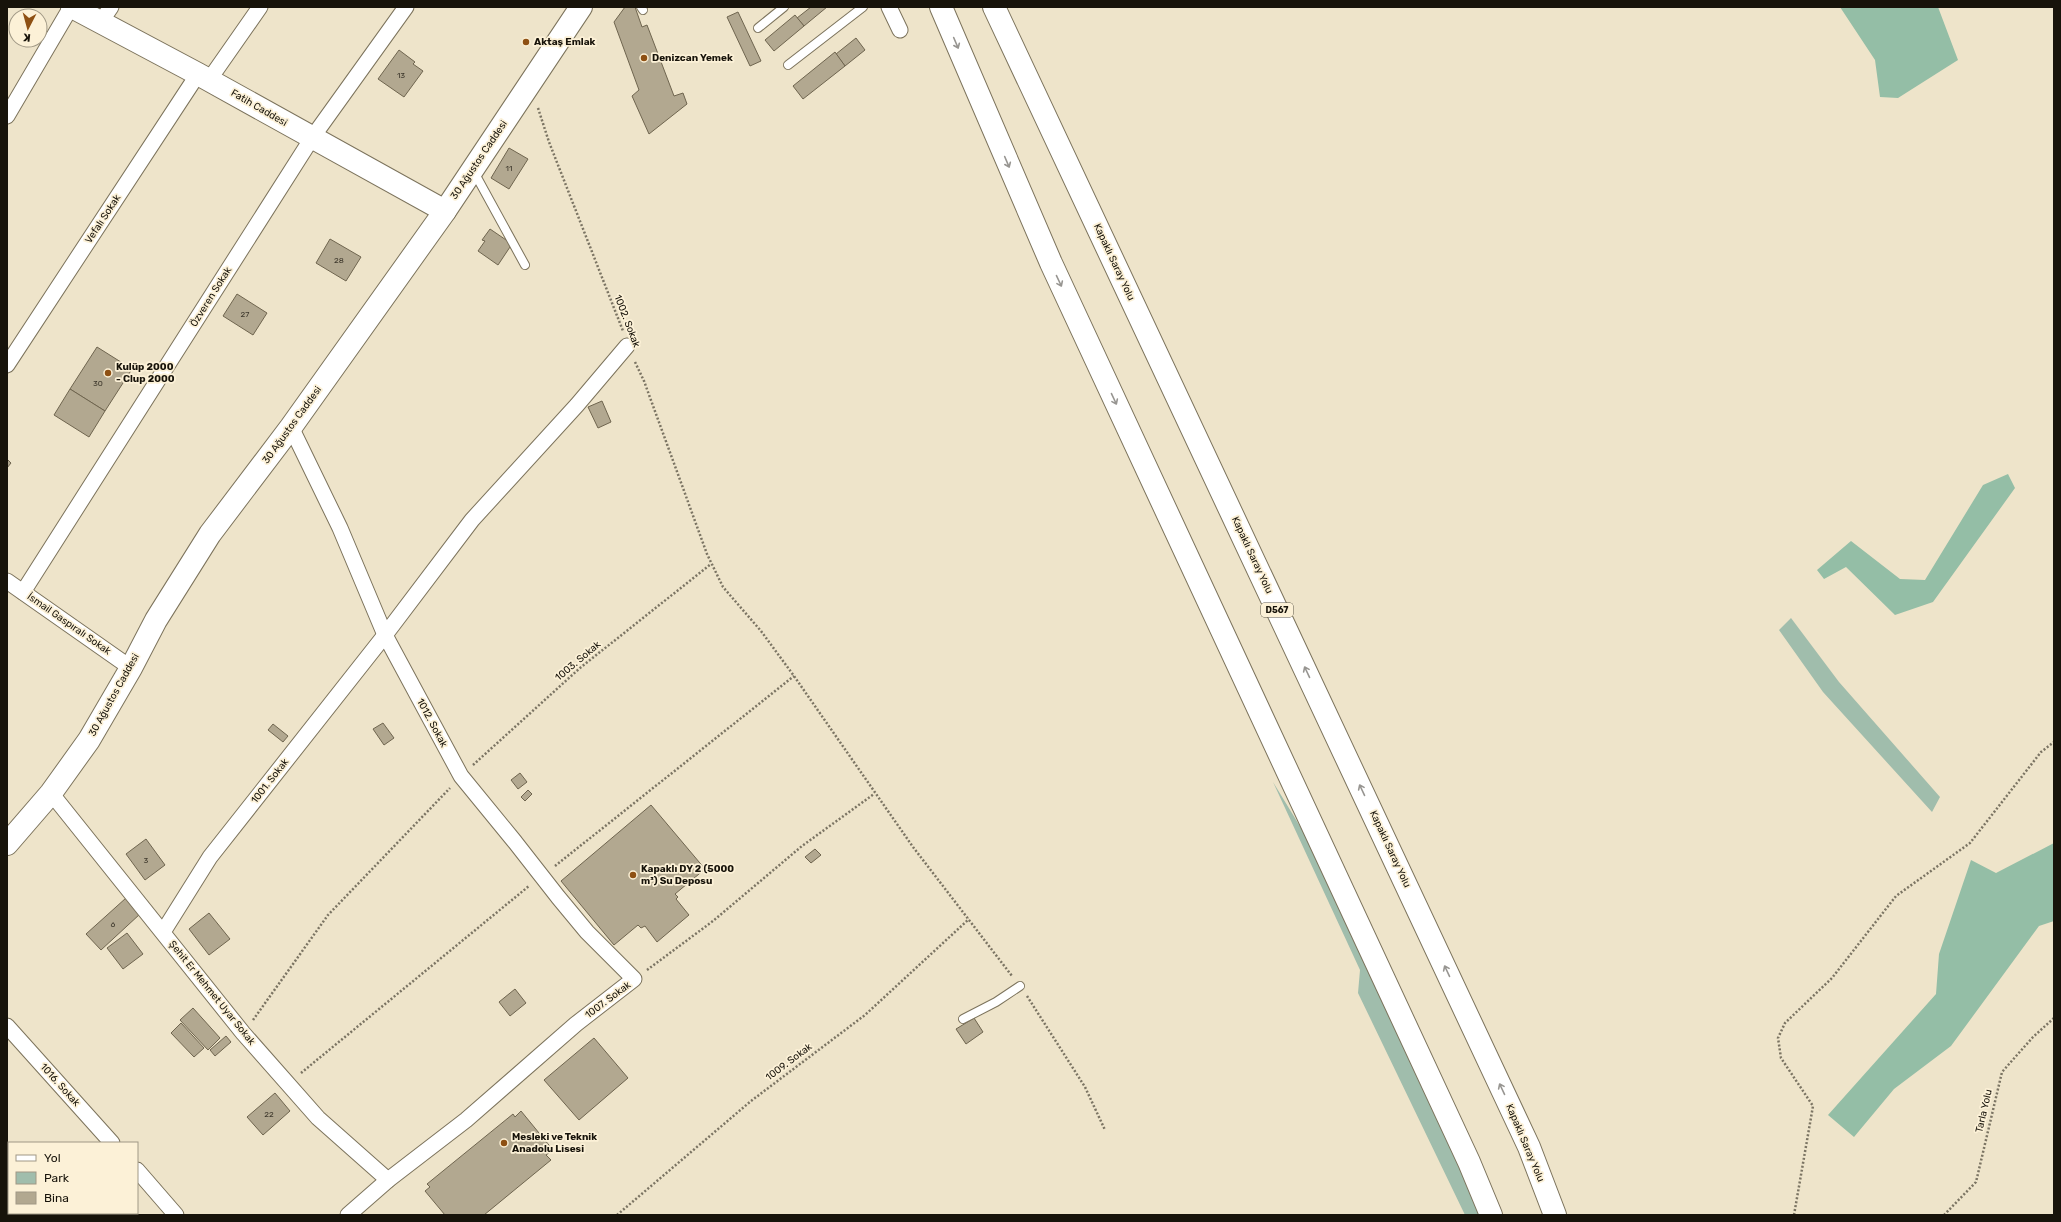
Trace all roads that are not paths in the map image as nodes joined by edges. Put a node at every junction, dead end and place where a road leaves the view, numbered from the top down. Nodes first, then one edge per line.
1 (72, 7) edge
2 (260, 7) edge
3 (406, 7) edge
4 (582, 7) edge
5 (784, 7) edge
6 (863, 7) edge
7 (890, 7) edge
8 (941, 7) edge
9 (994, 7) edge
10 (106, 15) edge
11 (758, 28) dead end
12 (900, 30) dead end
13 (788, 65) dead end
14 (204, 77) junction
15 (7, 116) edge
16 (312, 138) junction
17 (472, 170) junction
18 (445, 211) junction
19 (526, 265) dead end
20 (627, 346) road end
21 (7, 365) edge
22 (291, 427) junction
23 (7, 580) edge
24 (23, 592) junction
25 (385, 635) junction
26 (131, 668) junction
27 (51, 793) junction
28 (7, 844) edge
29 (163, 932) junction
30 (634, 979) joint
31 (1020, 986) road end
32 (963, 1019) dead end
33 (10, 1035) edge
34 (98, 1137) edge
35 (110, 1142) edge
36 (138, 1171) edge
37 (388, 1180) junction
38 (176, 1215) edge
39 (348, 1215) edge
40 (1491, 1215) edge
41 (1555, 1215) edge

1 - 10 main road, Fatih Caddesi
1 - 15 street
2 - 14 street, Vefalı Sokak
3 - 16 street, Özveren Sokak
4 - 17 main road, 30 Ağustos Caddesi
5 - 11 lane
6 - 13 lane
7 - 12 street
8 -> 40 main road
41 -> 9 main road, Kapaklı Saray Yolu / D567
10 - 14 main road, Fatih Caddesi
14 - 16 main road, Fatih Caddesi
14 - 21 street, Vefalı Sokak
16 - 18 main road, Fatih Caddesi
16 - 24 street, Özveren Sokak
17 - 18 main road, 30 Ağustos Caddesi
17 - 19 lane
18 - 22 main road, 30 Ağustos Caddesi
20 - 25 street, 1001. Sokak
22 - 25 street, 1012. Sokak
22 - 26 main road, 30 Ağustos Caddesi
23 - 24 street, İsmail Gaspıralı Sokak
24 - 26 street, İsmail Gaspıralı Sokak
25 - 29 street, 1001. Sokak
25 - 30 street, 1012. Sokak
26 - 27 main road, 30 Ağustos Caddesi
27 - 28 main road, 30 Ağustos Caddesi
27 - 29 street, Şehit Er Mehmet Uyar Sokak
29 - 37 street, Şehit Er Mehmet Uyar Sokak
30 - 37 street, 1007. Sokak
31 - 32 lane
33 - 34 street, 1016. Sokak
34 - 35 street, 1016. Sokak
36 - 38 street
37 - 39 street, 1007. Sokak

